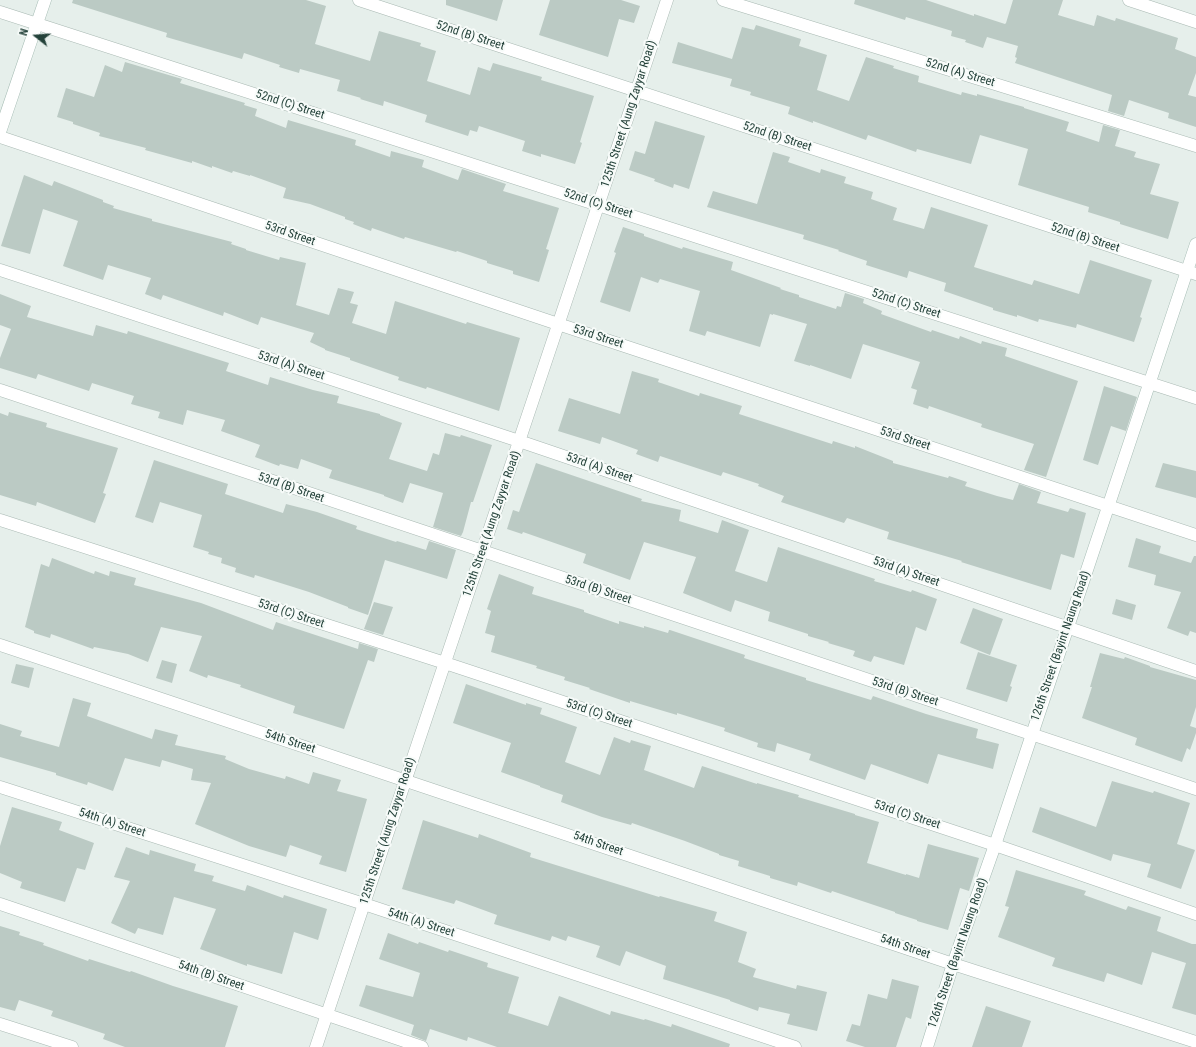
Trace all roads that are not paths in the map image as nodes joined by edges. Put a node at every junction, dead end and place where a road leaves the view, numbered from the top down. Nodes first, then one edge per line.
1 (45, 0) edge
2 (359, 0) edge
3 (667, 0) edge
4 (723, 0) edge
5 (1129, 0) edge
6 (0, 12) edge
7 (1196, 22) edge
8 (36, 24) junction
9 (636, 91) junction
10 (0, 132) edge
11 (0, 137) edge
12 (1196, 146) edge
13 (599, 204) junction
14 (1196, 244) edge
15 (0, 270) edge
16 (1192, 272) edge
17 (558, 324) junction
18 (1149, 383) junction
19 (0, 390) edge
20 (1196, 398) edge
21 (519, 441) junction
22 (1108, 506) junction
23 (0, 520) edge
24 (1196, 535) edge
25 (482, 552) junction
26 (1068, 627) junction
27 (0, 645) edge
28 (445, 663) junction
29 (1196, 671) edge
30 (1032, 734) junction
31 (405, 780) junction
32 (0, 787) edge
33 (1196, 789) edge
34 (995, 845) junction
35 (0, 904) edge
36 (364, 904) junction
37 (1196, 914) edge
38 (953, 964) junction
39 (327, 1015) junction
40 (0, 1024) edge
41 (1196, 1042) edge
42 (72, 1047) edge
43 (316, 1047) edge
44 (422, 1047) edge
45 (795, 1047) edge
46 (927, 1047) edge

1 - 8 street
2 - 9 street, 52nd (B) Street
3 - 9 street, 125th Street (Aung Zayyar Road)
4 - 12 street, 52nd (A) Street
5 - 7 street
6 - 8 street, 52nd (C) Street
8 - 10 street
8 - 13 street, 52nd (C) Street
9 - 13 street, 125th Street (Aung Zayyar Road)
9 - 16 street, 52nd (B) Street
11 - 17 street, 53rd Street
13 - 17 street, 125th Street (Aung Zayyar Road)
13 - 18 street, 52nd (C) Street
14 - 16 street, 126th Street (Bayint Naung Road)
15 - 21 street, 53rd (A) Street
16 - 18 street, 126th Street (Bayint Naung Road)
17 - 21 street, 125th Street (Aung Zayyar Road)
17 - 22 street, 53rd Street
18 - 20 street, 52nd (C) Street
18 - 22 street, 126th Street (Bayint Naung Road)
19 - 25 street, 53rd (B) Street
21 - 25 street, 125th Street (Aung Zayyar Road)
21 - 26 street, 53rd (A) Street
22 - 24 street, 53rd Street
22 - 26 street, 126th Street (Bayint Naung Road)
23 - 28 street, 53rd (C) Street
25 - 28 street, 125th Street (Aung Zayyar Road)
25 - 30 street, 53rd (B) Street
26 - 29 street, 53rd (A) Street
26 - 30 street, 126th Street (Bayint Naung Road)
27 - 31 street, 54th Street
28 - 31 street, 125th Street (Aung Zayyar Road)
28 - 34 street, 53rd (C) Street
30 - 33 street, 53rd (B) Street
30 - 34 street, 126th Street (Bayint Naung Road)
31 - 36 street, 125th Street (Aung Zayyar Road)
31 - 38 street, 54th Street
32 - 36 street, 54th (A) Street
34 - 37 street, 53rd (C) Street
34 - 38 street, 126th Street (Bayint Naung Road)
35 - 39 street, 54th (B) Street
36 - 39 street, 125th Street (Aung Zayyar Road)
36 - 45 street, 54th (A) Street
38 - 41 street, 54th Street
38 - 46 street, 126th Street (Bayint Naung Road)
39 - 43 street, 125th Street (Aung Zayyar Road)
39 - 44 street, 54th (B) Street
40 - 42 street

